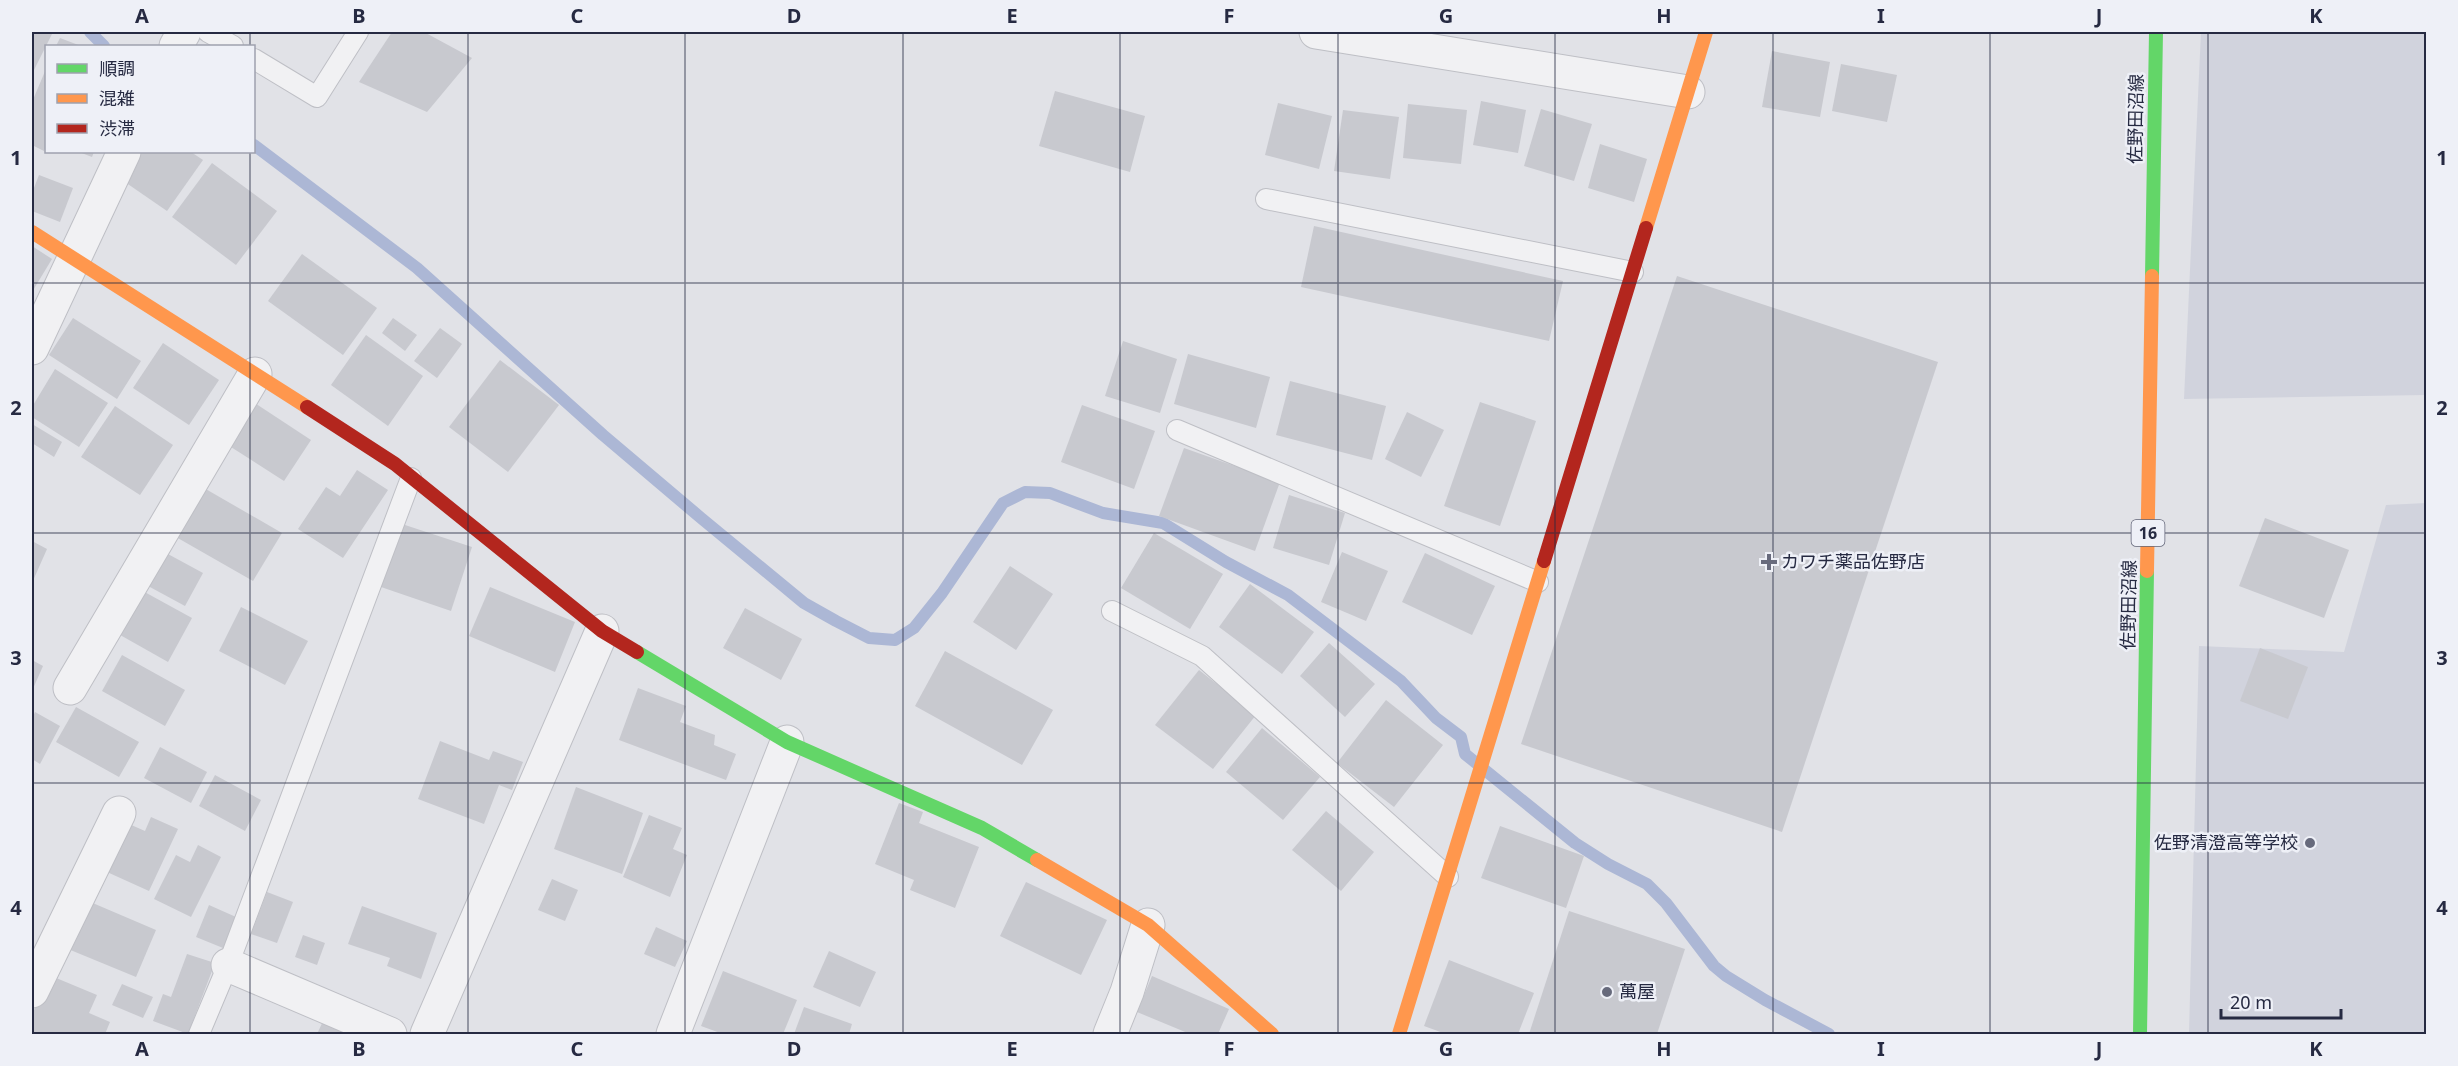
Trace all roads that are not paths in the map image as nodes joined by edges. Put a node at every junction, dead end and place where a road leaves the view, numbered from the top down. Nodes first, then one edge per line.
1 (208, 32) edge
2 (358, 32) edge
3 (1316, 32) edge
4 (1706, 32) edge
5 (2156, 32) edge
6 (231, 45) edge
7 (255, 60) edge
8 (1688, 92) junction
9 (124, 153) edge
10 (1266, 199) dead end
11 (32, 232) edge
12 (74, 259) junction
13 (1633, 272) junction
14 (32, 348) edge
15 (255, 374) junction
16 (1177, 430) dead end
17 (411, 477) junction
18 (1538, 582) junction
19 (1112, 611) dead end
20 (602, 632) junction
21 (70, 688) dead end
22 (787, 742) junction
23 (119, 813) dead end
24 (1448, 877) junction
25 (1148, 925) junction
26 (228, 965) junction
27 (32, 991) edge
28 (199, 1035) edge
29 (390, 1035) edge
30 (427, 1035) edge
31 (673, 1035) edge
32 (1110, 1035) edge
33 (1272, 1035) edge
34 (1399, 1035) edge
35 (2140, 1035) edge

1 - 6 lane
2 - 7 lane
3 - 8 street
4 - 8 street
5 - 35 street, 佐野田沼線 / 16
8 - 13 street
9 - 12 street
10 - 13 lane
11 - 12 street
12 - 14 street
12 - 15 street
13 - 18 street
15 - 17 street
15 - 21 street
16 - 18 lane
17 - 20 street
17 - 26 lane
18 - 24 street
19 - 24 lane
20 - 22 street
20 - 30 street
22 - 25 street
22 - 31 street
23 - 27 street
24 - 34 street
25 - 32 street
25 - 33 street
26 - 28 lane
26 - 29 street

